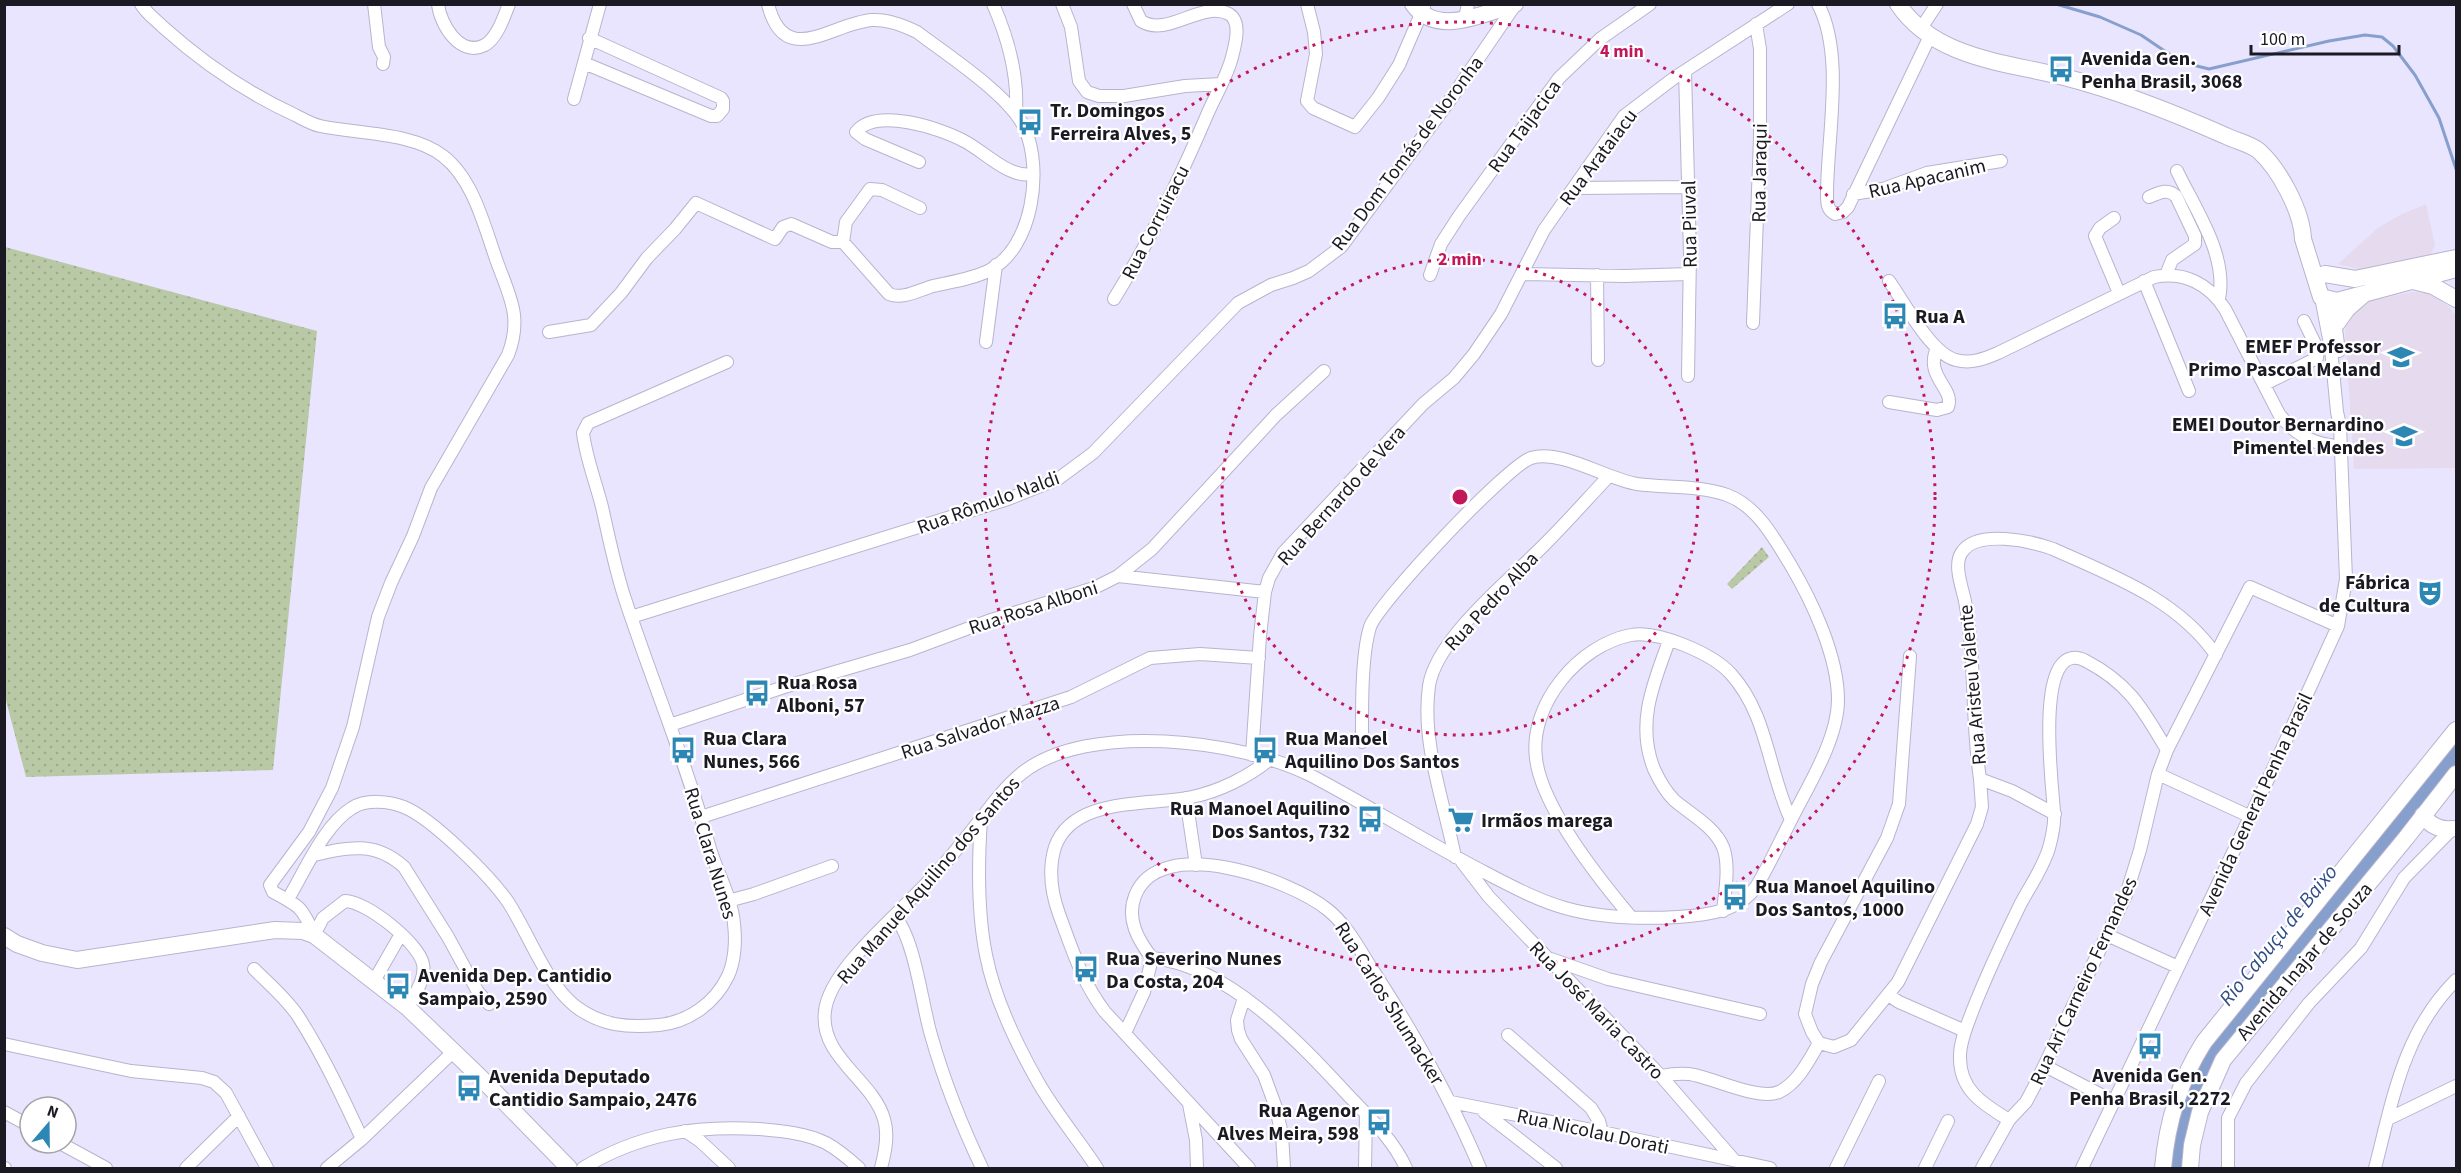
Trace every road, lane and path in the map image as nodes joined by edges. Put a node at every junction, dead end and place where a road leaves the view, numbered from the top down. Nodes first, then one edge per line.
1 (141, 4) edge
2 (374, 4) edge
3 (438, 4) edge
4 (509, 4) edge
5 (600, 4) edge
6 (768, 4) edge
7 (993, 4) edge
8 (1062, 4) edge
9 (1133, 4) edge
10 (1307, 4) edge
11 (1650, 4) edge
12 (1788, 4) edge
13 (1818, 4) edge
14 (1898, 4) edge
15 (1937, 4) edge
16 (1515, 5) edge
17 (1420, 8) edge
18 (1466, 11) edge
19 (1756, 24) junction
20 (1925, 33) junction
21 (589, 38) junction
22 (584, 63) junction
23 (383, 64) dead end
24 (1685, 71) junction
25 (1221, 84) junction
26 (574, 99) dead end
27 (1016, 111) junction
28 (2001, 161) dead end
29 (919, 162) dead end
30 (2177, 171) dead end
31 (1033, 174) junction
32 (1688, 187) junction
33 (1574, 188) junction
34 (1853, 194) junction
35 (2149, 197) dead end
36 (920, 208) dead end
37 (2114, 218) dead end
38 (843, 242) junction
39 (2455, 264) edge
40 (996, 266) junction
41 (2320, 270) junction
42 (1522, 274) junction
43 (1689, 274) junction
44 (1430, 275) dead end
45 (1597, 275) junction
46 (2166, 275) junction
47 (1889, 281) dead end
48 (2144, 281) junction
49 (1282, 282) joint
50 (2406, 282) junction
51 (2368, 284) junction
52 (2119, 293) junction
53 (2457, 294) edge
54 (1114, 298) dead end
55 (2219, 299) junction
56 (2327, 299) junction
57 (2457, 299) edge
58 (2304, 321) dead end
59 (1753, 322) dead end
60 (2337, 323) junction
61 (549, 332) dead end
62 (986, 342) dead end
63 (1937, 348) junction
64 (1598, 360) dead end
65 (727, 362) dead end
66 (1465, 365) joint
67 (1324, 371) dead end
68 (1688, 376) dead end
69 (2265, 384) junction
70 (2188, 391) dead end
71 (1889, 402) dead end
72 (2340, 421) junction
73 (2342, 446) junction
74 (1609, 476) junction
75 (1118, 576) junction
76 (1265, 592) junction
77 (631, 617) junction
78 (2338, 626) junction
79 (1669, 641) junction
80 (2216, 655) junction
81 (1910, 656) dead end
82 (1259, 658) junction
83 (670, 725) junction
84 (2457, 730) edge
85 (1362, 742) dead end
86 (2167, 750) junction
87 (1252, 755) junction
88 (1269, 760) junction
89 (2158, 774) junction
90 (2457, 774) edge
91 (1980, 779) junction
92 (1186, 798) junction
93 (2055, 814) junction
94 (2423, 815) junction
95 (2249, 816) junction
96 (701, 817) junction
97 (981, 819) junction
98 (1791, 820) junction
99 (2454, 827) edge
100 (2412, 831) junction
101 (2439, 842) junction
102 (314, 855) junction
103 (1457, 858) junction
104 (1196, 864) junction
105 (832, 866) dead end
106 (283, 897) junction
107 (728, 901) junction
108 (299, 907) junction
109 (1723, 911) junction
110 (895, 916) junction
111 (1631, 917) junction
112 (290, 930) junction
113 (401, 934) junction
114 (315, 935) junction
115 (2107, 935) junction
116 (4, 936) edge
117 (1152, 958) junction
118 (1547, 958) junction
119 (2178, 967) junction
120 (254, 969) dead end
121 (2457, 980) edge
122 (374, 981) junction
123 (1888, 995) junction
124 (1244, 998) junction
125 (489, 1004) dead end
126 (408, 1008) junction
127 (1760, 1014) dead end
128 (1965, 1031) junction
129 (1125, 1033) junction
130 (1508, 1035) dead end
131 (1819, 1042) junction
132 (4, 1044) edge
133 (454, 1051) junction
134 (2045, 1066) junction
135 (1661, 1076) junction
136 (1879, 1081) dead end
137 (2457, 1086) edge
138 (1451, 1102) junction
139 (2115, 1102) junction
140 (1189, 1104) junction
141 (1481, 1110) junction
142 (4, 1112) edge
143 (1366, 1113) junction
144 (239, 1116) junction
145 (2388, 1119) junction
146 (18, 1120) edge
147 (2009, 1120) junction
148 (1948, 1121) dead end
149 (685, 1131) junction
150 (1602, 1132) junction
151 (362, 1139) junction
152 (78, 1153) edge
153 (1734, 1160) junction
154 (604, 1164) edge
155 (106, 1168) edge
156 (186, 1168) edge
157 (267, 1168) edge
158 (327, 1168) edge
159 (569, 1168) edge
160 (583, 1168) edge
161 (729, 1168) edge
162 (859, 1168) edge
163 (884, 1168) edge
164 (982, 1168) edge
165 (1096, 1168) edge
166 (1197, 1168) edge
167 (1249, 1168) edge
168 (1284, 1168) edge
169 (1365, 1168) edge
170 (1406, 1168) edge
171 (1480, 1168) edge
172 (1556, 1168) edge
173 (1770, 1168) edge
174 (1836, 1168) edge
175 (1925, 1168) edge
176 (1982, 1168) edge
177 (2082, 1168) edge
178 (2163, 1168) edge
179 (2190, 1168) edge
180 (2228, 1168) edge
181 (2375, 1168) edge

1 - 106 street
2 - 23 street
3 - 4 street
5 - 21 street
6 - 27 street
7 - 27 street
8 - 25 street
9 - 25 street, Rua Corruiracu
10 - 17 street
11 - 44 street, Rua Taijacica
12 - 19 street, Rua Arataiacu
13 - 34 street
14 - 20 main road, Avenida General Penha Brasil
15 - 20 street
16 - 18 main road
16 - 49 street, Rua Dom Tomás de Noronha
17 - 18 main road
19 - 24 street, Rua Arataiacu
19 - 59 street, Rua Jaraqui
20 - 34 street
20 - 41 main road, Avenida General Penha Brasil
21 - 22 street
21 - 22 street
22 - 26 street
24 - 32 street, Rua Piuval
24 - 33 street, Rua Arataiacu
25 - 54 street, Rua Corruiracu
27 - 31 street
28 - 34 street, Rua Apacanim
29 - 31 street
30 - 55 street
31 - 40 street
32 - 33 street
32 - 43 street, Rua Piuval
33 - 42 street, Rua Arataiacu
35 - 46 street
36 - 38 street
37 - 52 street
38 - 40 street
38 - 61 street
39 - 50 main road
39 - 51 main road
39 - 53 main road
40 - 62 street
41 - 51 main road
41 - 56 main road, Avenida General Penha Brasil
42 - 45 street
42 - 66 street, Rua Arataiacu
43 - 45 street
43 - 68 street, Rua Piuval
45 - 64 street
46 - 48 street
46 - 55 street
47 - 63 street
48 - 52 street
48 - 70 street
49 - 77 street, Rua Rômulo Naldi
50 - 51 main road
50 - 57 main road
51 - 56 main road
51 - 60 main road
52 - 63 street
55 - 69 street
56 - 60 street, Avenida General Penha Brasil
56 - 72 street, Avenida General Penha Brasil
58 - 69 street
60 - 72 street, Avenida General Penha Brasil
63 - 71 street
65 - 77 street, Rua Clara Nunes
66 - 76 street, Rua Bernardo de Vera
67 - 75 street, Rua Rosa Alboni
69 - 73 street
72 - 73 street, Avenida General Penha Brasil
73 - 78 street, Avenida General Penha Brasil
74 - 85 street, Rua Manuel Aquilino dos Santos
74 - 98 street, Rua Manuel Aquilino dos Santos
74 - 103 street, Rua Pedro Alba
75 - 76 street
75 - 83 street, Rua Rosa Alboni
76 - 82 street, Rua Bernardo de Vera
77 - 83 street, Rua Clara Nunes
78 - 80 street, Rua Ari Carneiro Fernandes
78 - 95 street, Avenida General Penha Brasil
79 - 98 street
79 - 109 street
79 - 111 street
80 - 86 street, Rua Ari Carneiro Fernandes
80 - 91 street, Rua Aristeu Valente
81 - 131 street
82 - 87 street, Rua Bernardo de Vera
82 - 96 street, Rua Salvador Mazza
83 - 96 street, Rua Clara Nunes
84 - 178 main road, Avenida Inajar de Souza
86 - 89 street, Rua Ari Carneiro Fernandes
86 - 93 street
87 - 88 street, Rua Manuel Aquilino dos Santos
87 - 97 street, Rua Manuel Aquilino dos Santos
88 - 92 street
88 - 103 street, Rua Manuel Aquilino dos Santos
89 - 95 street
89 - 115 street, Rua Ari Carneiro Fernandes
90 - 94 main road, Avenida Inajar de Souza
91 - 93 street, Rua Aristeu Valente
91 - 123 street
92 - 104 street
92 - 129 street
93 - 128 street
94 - 99 main road
94 - 100 main road, Avenida Inajar de Souza
95 - 119 street, Avenida General Penha Brasil
96 - 107 street, Rua Clara Nunes
97 - 110 street, Rua Manuel Aquilino dos Santos
97 - 165 street
98 - 109 street, Rua Manuel Aquilino dos Santos
99 - 101 street
100 - 101 main road
100 - 179 main road, Avenida Inajar de Souza
101 - 180 street
102 - 106 street, Rua Clara Nunes
102 - 107 street, Rua Clara Nunes
102 - 125 street
103 - 111 street, Rua Manuel Aquilino dos Santos
103 - 118 street, Rua José Maria Castro
104 - 117 street, Rua Carlos Shumacker
104 - 138 street, Rua Carlos Shumacker
105 - 107 street
106 - 108 street
108 - 112 street
108 - 114 street
109 - 111 street, Rua Manuel Aquilino dos Santos
110 - 163 street, Rua Manuel Aquilino dos Santos
110 - 164 street
112 - 114 main road
112 - 116 main road
113 - 114 street
113 - 122 street
113 - 126 street
114 - 122 main road
115 - 119 street
115 - 134 street, Rua Ari Carneiro Fernandes
117 - 124 street
117 - 129 street
118 - 127 street
118 - 135 street, Rua José Maria Castro
119 - 139 street, Avenida General Penha Brasil
120 - 151 street
121 - 145 street
122 - 126 main road
123 - 128 street
123 - 131 street
124 - 143 street
124 - 168 street
126 - 133 main road
128 - 147 street
129 - 140 street
130 - 150 street
131 - 135 street
132 - 144 street
133 - 151 street
133 - 159 main road
134 - 139 street
134 - 147 street, Rua Ari Carneiro Fernandes
135 - 153 street, Rua José Maria Castro
136 - 174 street
137 - 145 street
138 - 141 street, Rua Nicolau Dorati
138 - 171 street, Rua Carlos Shumacker
139 - 177 street, Avenida General Penha Brasil
140 - 166 street
140 - 167 street
141 - 150 street, Rua Nicolau Dorati
141 - 172 street
142 - 146 street
143 - 169 street
143 - 170 street
144 - 156 street
144 - 157 street
145 - 181 street
147 - 176 street, Rua Ari Carneiro Fernandes
148 - 175 street
149 - 154 street
149 - 161 street
149 - 162 street
150 - 153 street, Rua Nicolau Dorati
151 - 158 street
152 - 155 street
153 - 173 street, Rua Nicolau Dorati
154 - 160 street

